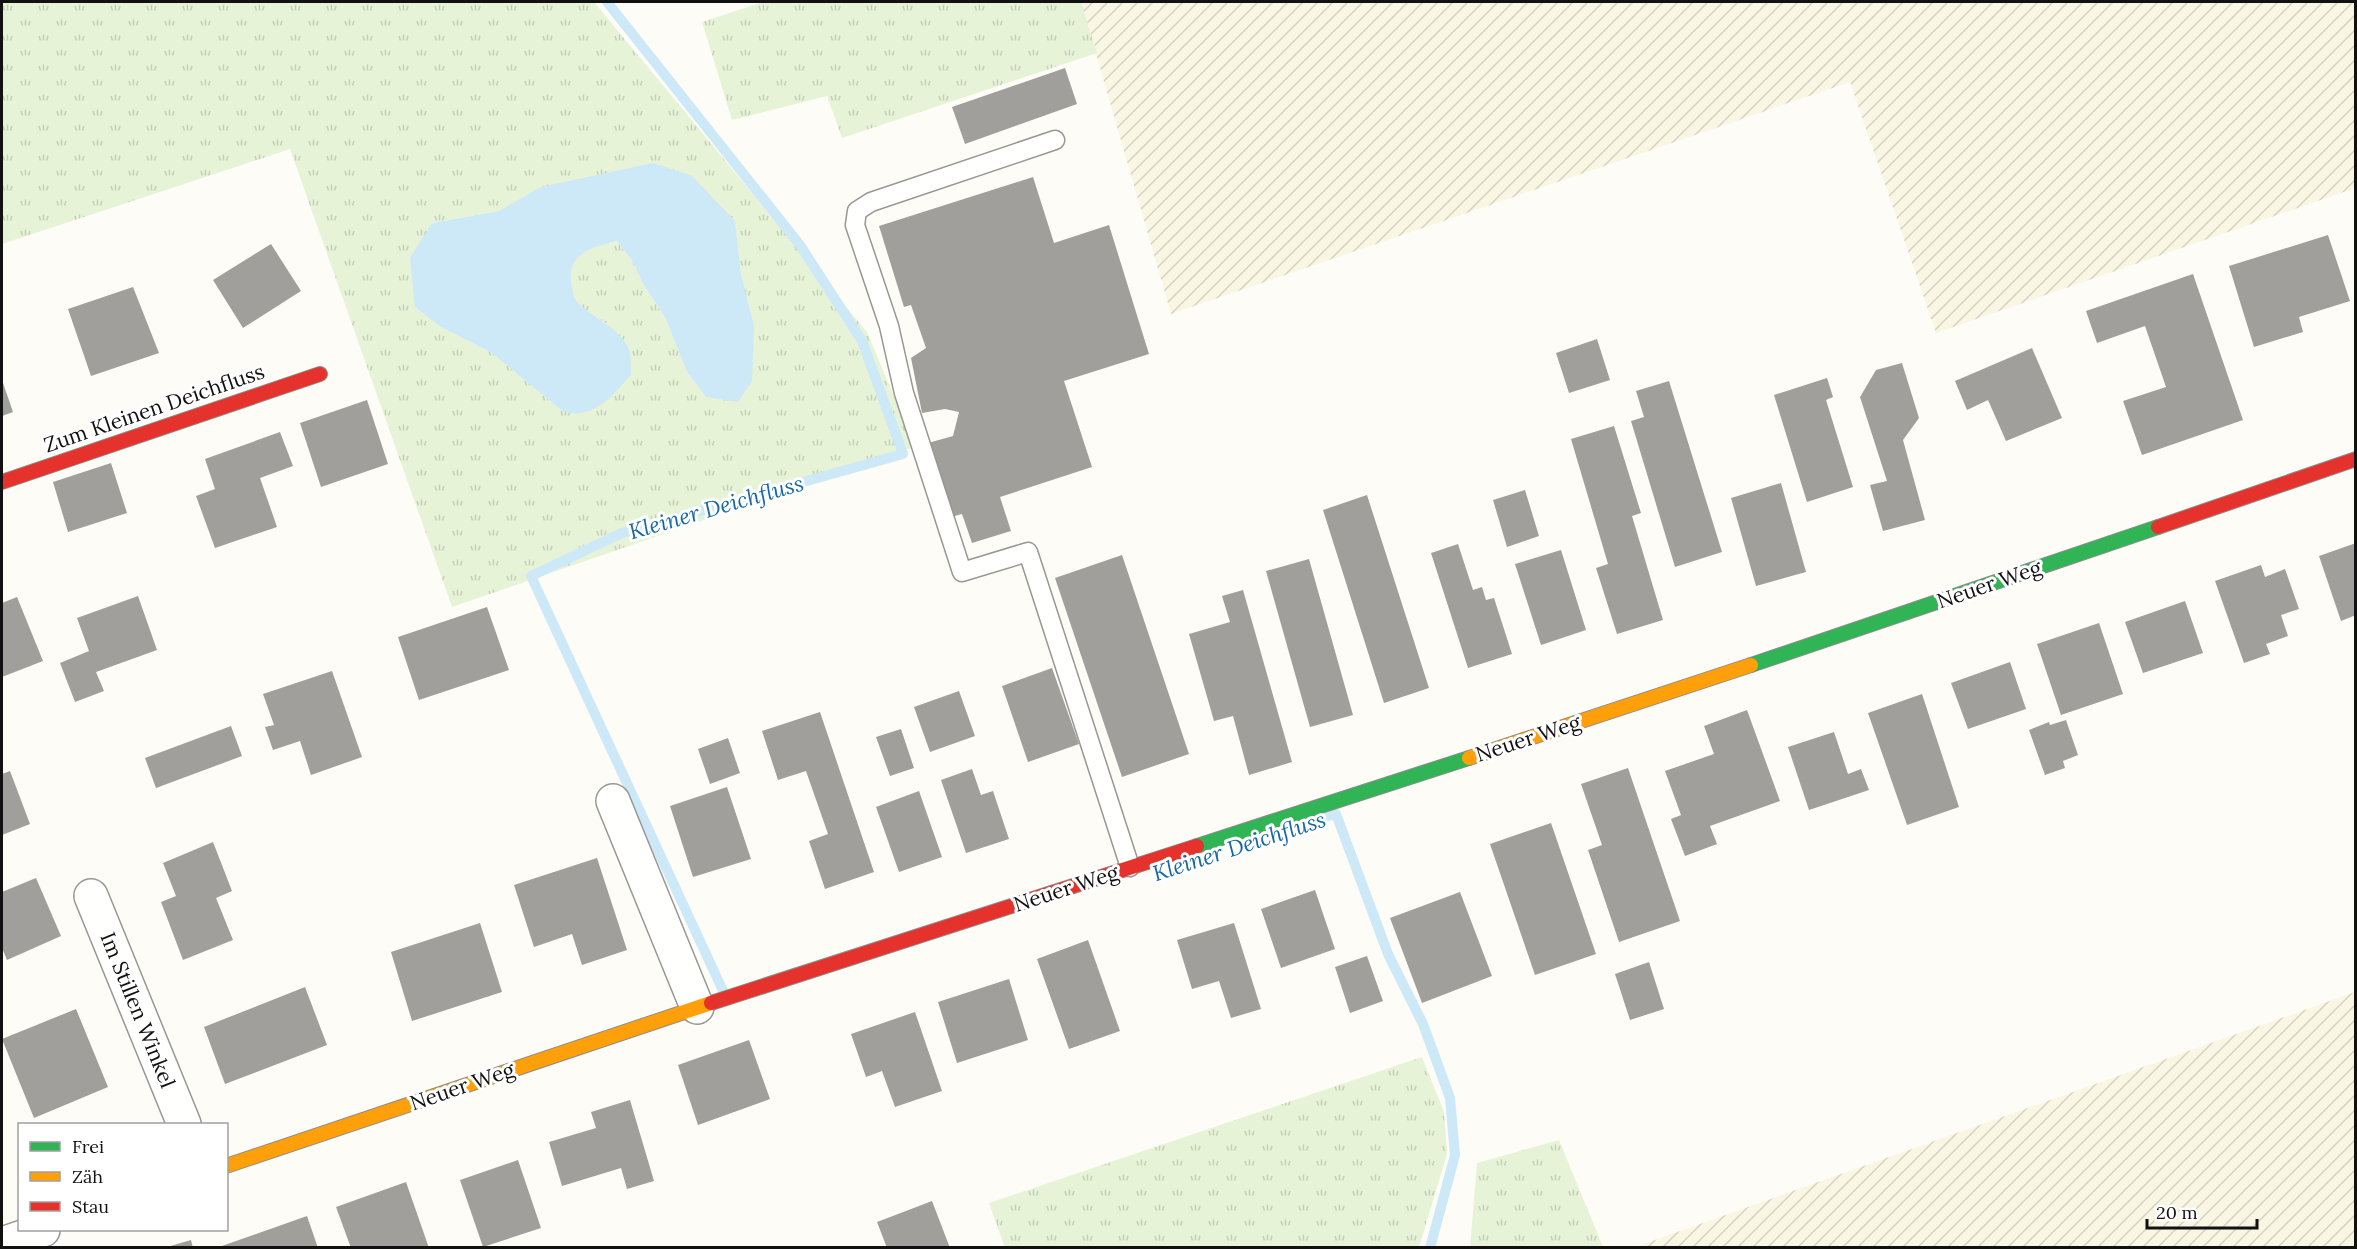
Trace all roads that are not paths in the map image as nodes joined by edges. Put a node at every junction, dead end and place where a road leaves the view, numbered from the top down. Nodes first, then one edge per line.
1 (1055, 140) dead end
2 (320, 374) dead end
3 (2355, 459) edge
4 (2, 482) edge
5 (613, 801) dead end
6 (1130, 867) junction
7 (91, 896) dead end
8 (709, 1003) junction
9 (183, 1123) edge
10 (228, 1165) edge
11 (40, 1231) edge
12 (2, 1244) edge

1 - 6 lane
2 - 4 street, Zum Kleinen Deichfluss
3 - 6 street, Neuer Weg
5 - 8 street
6 - 8 street, Neuer Weg
7 - 9 street, Im Stillen Winkel
8 - 10 street, Neuer Weg
11 - 12 street

